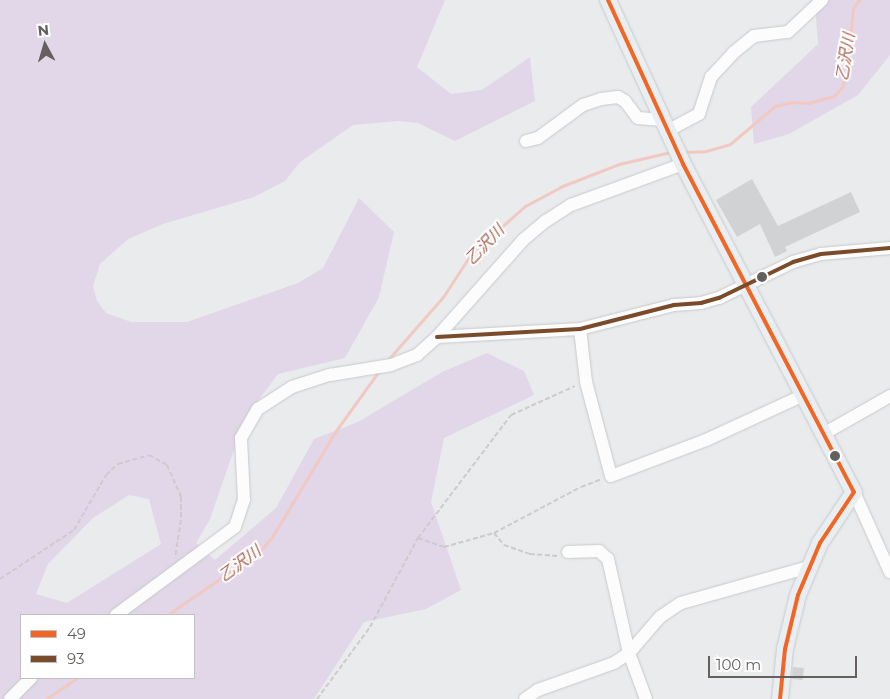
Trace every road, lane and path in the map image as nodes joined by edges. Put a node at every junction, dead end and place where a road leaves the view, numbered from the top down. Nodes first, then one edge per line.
1 (608, 0) edge
2 (822, 0) edge
3 (665, 125) junction
4 (526, 141) dead end
5 (683, 164) junction
6 (890, 248) edge
7 (748, 284) junction
8 (580, 329) junction
9 (437, 337) junction
10 (586, 382) junction
11 (804, 395) junction
12 (890, 396) edge
13 (825, 433) junction
14 (611, 476) junction
15 (854, 492) junction
16 (494, 533) junction
17 (418, 538) junction
18 (568, 552) joint
19 (809, 567) junction
20 (890, 570) edge
21 (172, 576) junction
22 (0, 579) edge
23 (117, 614) edge
24 (629, 653) junction
25 (30, 679) edge
26 (10, 699) edge
27 (317, 699) edge
28 (524, 699) edge
29 (646, 699) edge
30 (780, 699) edge

1 - 3 main road
2 - 3 street
3 - 4 street
3 - 5 main road
5 - 7 main road
5 - 9 street
6 - 7 street
7 - 8 street
7 - 11 main road
8 - 9 street
8 - 10 street
9 - 21 street
10 - 14 street
10 - 17 path
11 - 13 main road
11 - 14 street
12 - 13 street
13 - 15 main road
14 - 16 path
15 - 19 main road
15 - 20 street
16 - 17 path
16 - 18 path
17 - 27 path
18 - 24 street
19 - 24 street
19 - 30 main road
21 - 22 path
21 - 23 street
24 - 28 street
24 - 29 street
25 - 26 street

